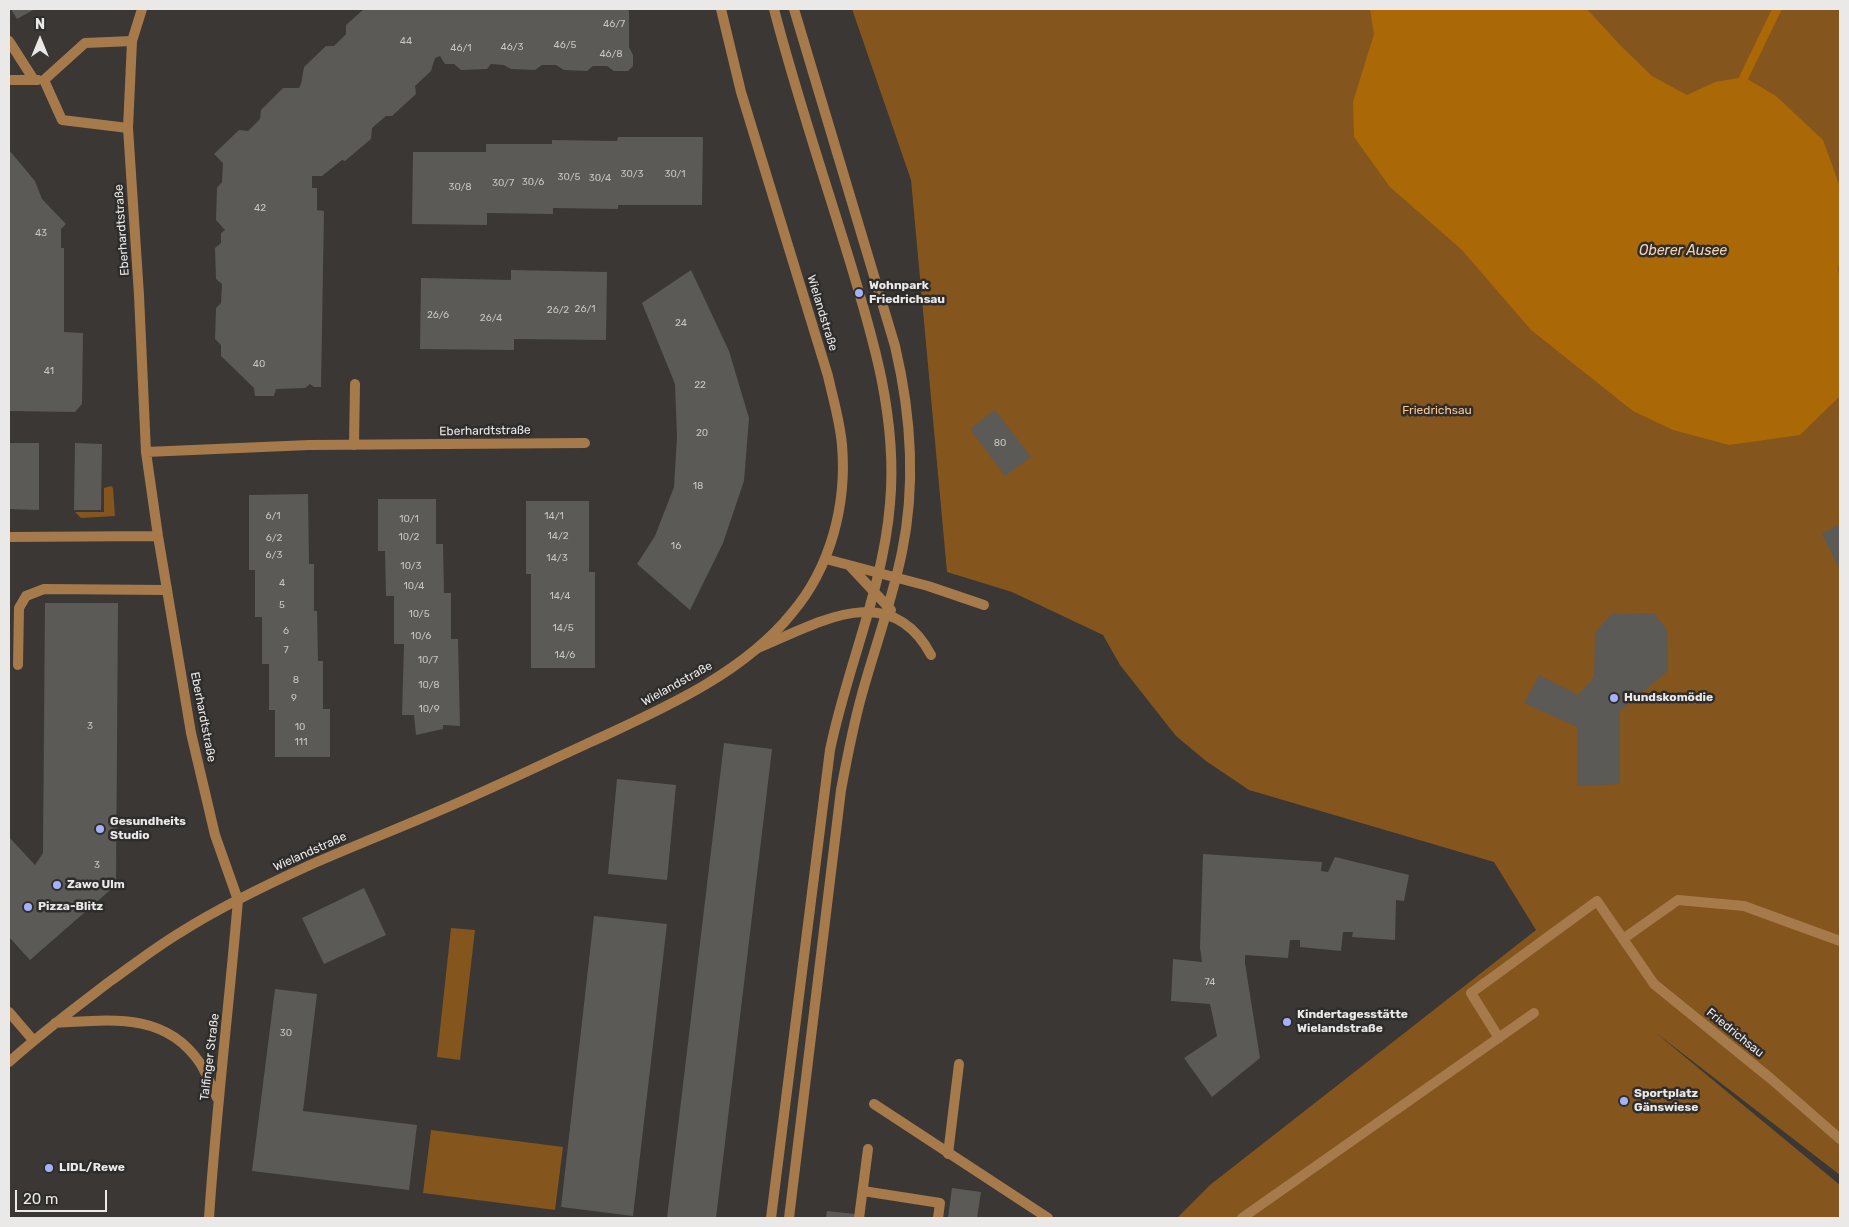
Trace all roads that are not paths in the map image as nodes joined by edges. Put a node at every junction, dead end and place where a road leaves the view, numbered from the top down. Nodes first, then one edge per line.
1 (142, 9) edge
2 (720, 9) edge
3 (774, 9) edge
4 (794, 9) edge
5 (9, 41) edge
6 (132, 42) junction
7 (9, 80) edge
8 (39, 80) junction
9 (128, 128) junction
10 (355, 384) dead end
11 (585, 443) dead end
12 (354, 446) junction
13 (146, 452) junction
14 (158, 536) junction
15 (9, 537) edge
16 (826, 559) junction
17 (849, 565) junction
18 (879, 573) junction
19 (896, 577) junction
20 (167, 590) junction
21 (874, 592) junction
22 (984, 605) dead end
23 (887, 610) junction
24 (869, 612) junction
25 (757, 648) junction
26 (931, 656) dead end
27 (18, 665) dead end
28 (238, 900) junction
29 (1623, 939) junction
30 (1840, 940) edge
31 (9, 1012) edge
32 (1534, 1013) dead end
33 (54, 1023) junction
34 (1499, 1038) junction
35 (33, 1040) junction
36 (9, 1062) edge
37 (959, 1064) dead end
38 (218, 1100) junction
39 (874, 1104) dead end
40 (1840, 1138) edge
41 (868, 1149) dead end
42 (948, 1154) junction
43 (863, 1191) junction
44 (209, 1218) edge
45 (771, 1218) edge
46 (789, 1218) edge
47 (859, 1218) edge
48 (938, 1218) edge
49 (1048, 1218) edge
50 (1242, 1218) edge

1 - 6 street, Eberhardtstraße
2 - 16 street, Wielandstraße
3 - 18 street
4 - 19 street
5 - 8 street
6 - 8 street
6 - 9 street, Eberhardtstraße
7 - 8 street
8 - 9 street
9 - 13 street, Eberhardtstraße
10 - 12 street
11 - 12 street, Eberhardtstraße
12 - 13 street, Eberhardtstraße
13 - 14 street, Eberhardtstraße
14 - 15 street
14 - 20 street, Eberhardtstraße
16 - 17 street
16 - 25 street, Wielandstraße
17 - 18 street
17 - 21 street
18 - 19 street
18 - 21 street
19 - 22 street
19 - 23 street
20 - 27 street
20 - 28 street, Eberhardtstraße
21 - 23 street
21 - 24 street
23 - 24 street
23 - 26 street
23 - 46 street
24 - 25 street
24 - 45 street
25 - 28 street, Wielandstraße
28 - 33 street, Wielandstraße
28 - 38 street, Talfinger Straße
29 - 30 street
29 - 34 street, Friedrichsau
29 - 40 street, Friedrichsau
31 - 35 street
32 - 34 street
33 - 35 street, Wielandstraße
33 - 38 street
34 - 50 street
35 - 36 street, Wielandstraße
37 - 42 street
38 - 44 street, Talfinger Straße
39 - 42 street
41 - 43 street
42 - 49 street
43 - 47 street
43 - 48 street

